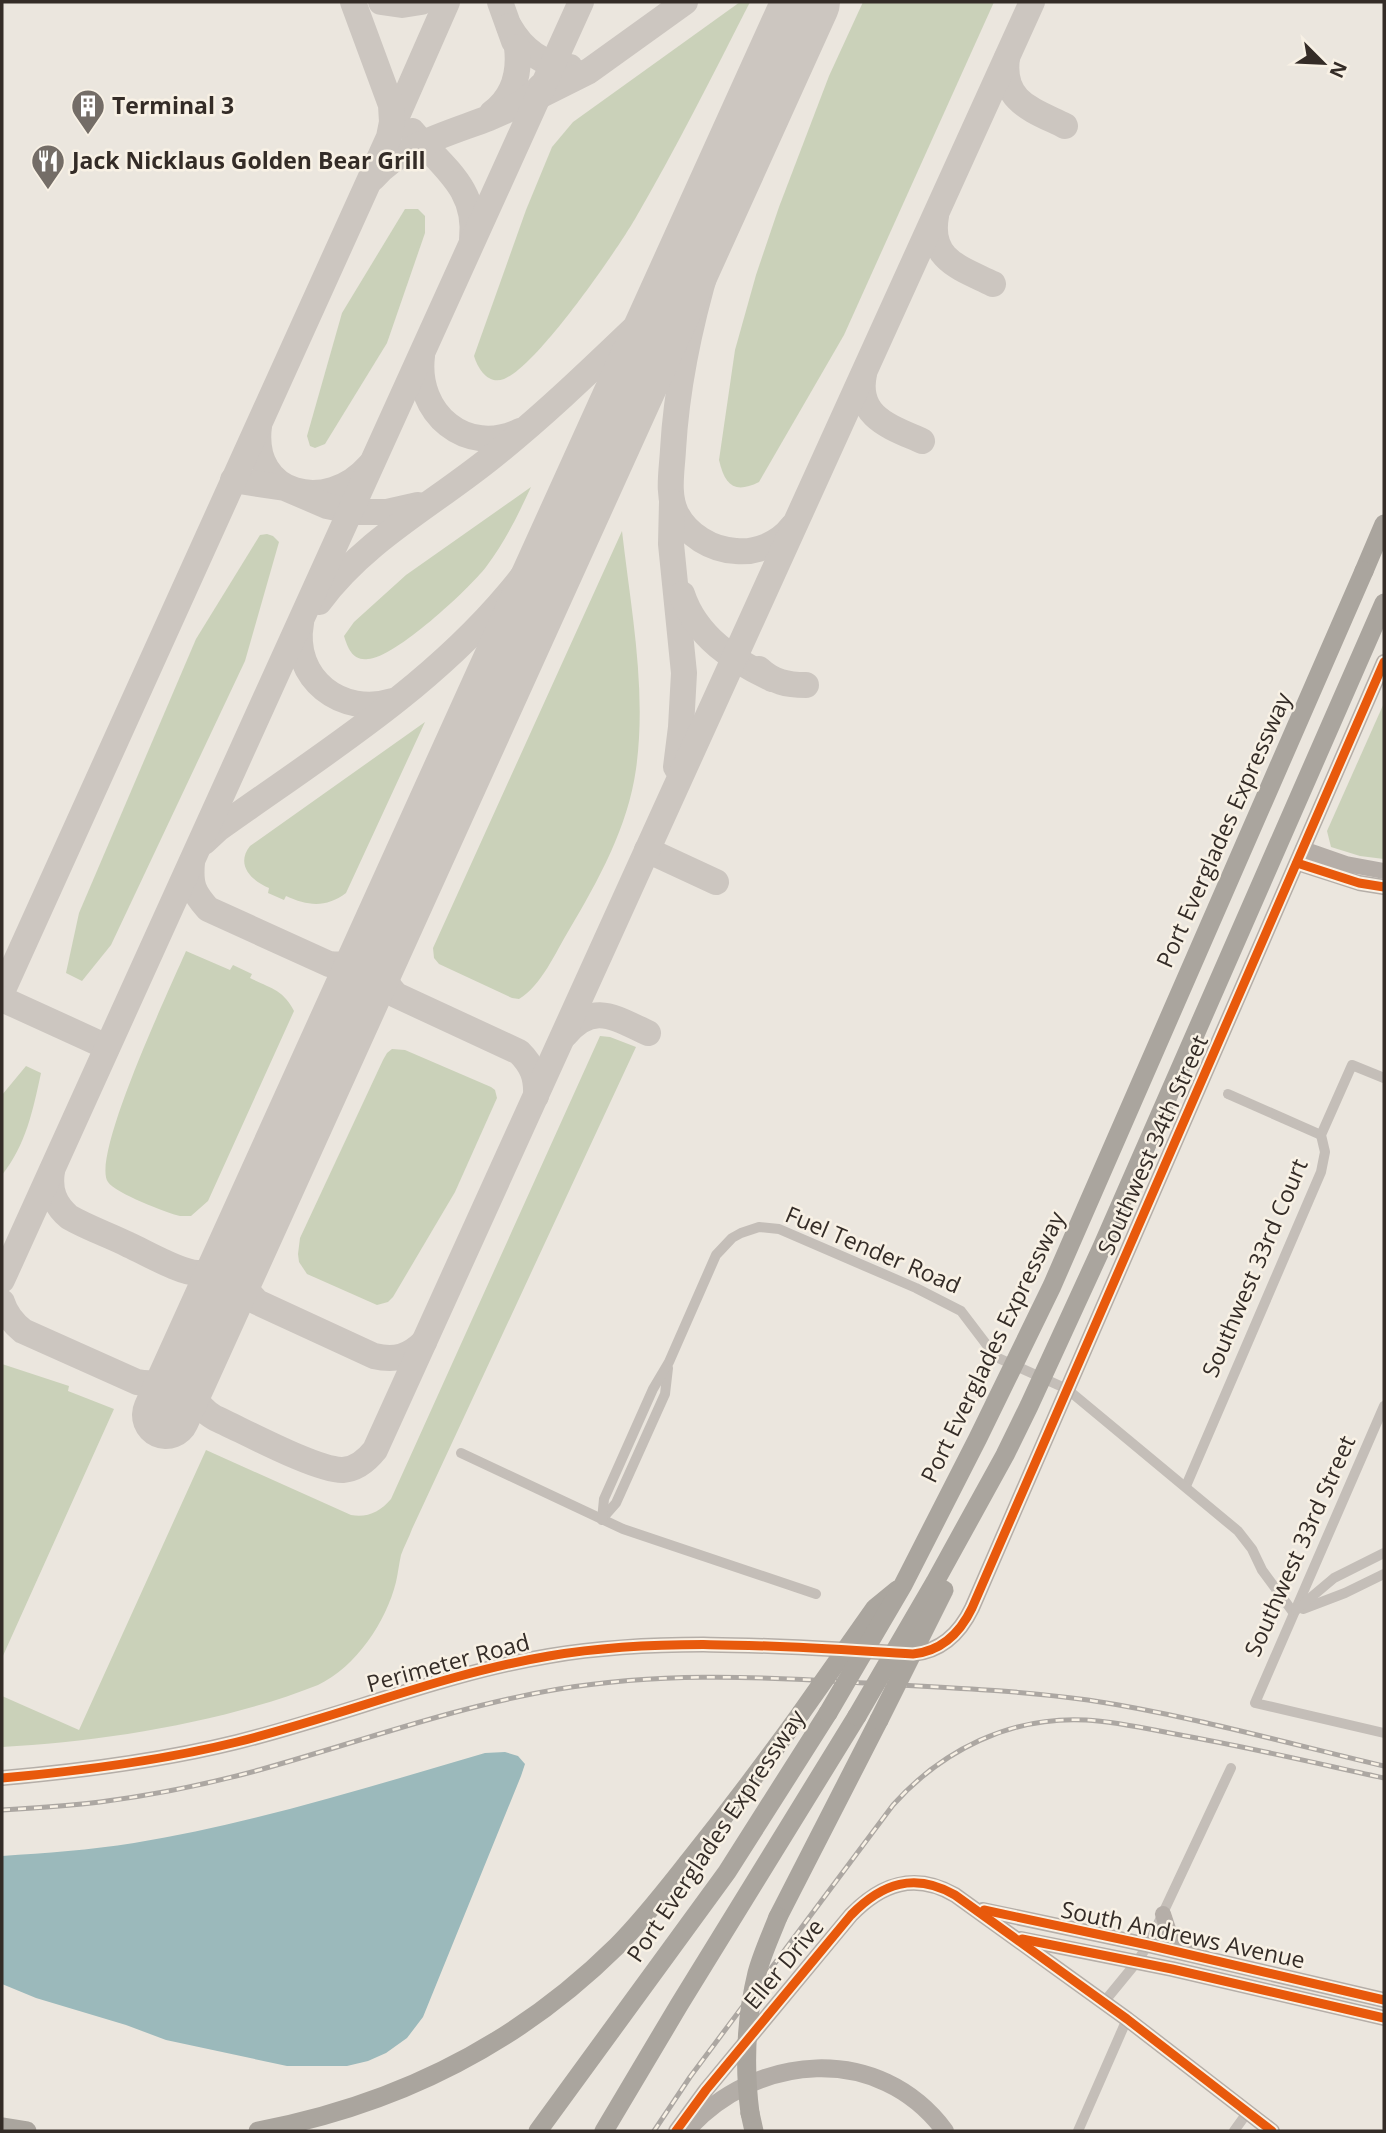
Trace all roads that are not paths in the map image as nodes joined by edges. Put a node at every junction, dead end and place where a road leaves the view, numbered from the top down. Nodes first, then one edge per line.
1 (1384, 524) edge
2 (1384, 603) edge
3 (1384, 662) edge
4 (1300, 856) junction
5 (1384, 871) edge
6 (1384, 887) edge
7 (1384, 1078) edge
8 (1228, 1094) dead end
9 (1321, 1135) junction
10 (1067, 1390) junction
11 (1384, 1406) edge
12 (461, 1453) dead end
13 (1005, 1455) junction
14 (1186, 1486) junction
15 (602, 1520) junction
16 (1384, 1553) edge
17 (1384, 1574) edge
18 (903, 1586) junction
19 (816, 1594) dead end
20 (1293, 1612) junction
21 (950, 1639) joint
22 (1384, 1733) edge
23 (1231, 1768) dead end
24 (2, 1778) edge
25 (974, 1908) junction
26 (1163, 1914) junction
27 (1015, 1937) junction
28 (1148, 1945) junction
29 (1192, 1955) junction
30 (1136, 1963) junction
31 (1384, 2000) edge
32 (1104, 2003) junction
33 (1384, 2018) edge
34 (1126, 2019) junction
35 (1247, 2113) junction
36 (752, 2122) edge
37 (2, 2127) edge
38 (27, 2131) edge
39 (258, 2131) edge
40 (538, 2131) edge
41 (604, 2131) edge
42 (676, 2131) edge
43 (685, 2131) edge
44 (945, 2131) edge
45 (1078, 2131) edge
46 (1234, 2131) edge
47 (1272, 2131) edge

1 - 18 highway, Port Everglades Expressway, bridge
2 - 13 highway, bridge
3 - 4 street, Southwest 34th Street
4 - 5 street
4 - 6 street
4 - 10 street, Southwest 34th Street
7 - 9 street, Southwest 33rd Court
8 - 9 street
9 - 14 street, Southwest 33rd Court
10 - 14 street, Fuel Tender Road
10 - 15 street, Fuel Tender Road
10 - 21 street, Southwest 34th Street
11 - 20 street, Southwest 33rd Street
12 - 15 street
13 - 36 highway, bridge
13 - 41 highway, bridge
14 - 20 street, Fuel Tender Road
15 - 19 street
16 - 20 street
17 - 20 street
18 - 39 highway, bridge
18 - 40 highway, Port Everglades Expressway, bridge
20 - 22 street, Southwest 33rd Street
21 - 24 street, Perimeter Road
23 - 26 street
25 - 27 street, Eller Drive
25 - 28 street, South Andrews Avenue
25 - 42 street, Eller Drive
26 - 28 street
26 - 29 street
27 - 30 street, South Andrews Avenue
27 - 32 street, Eller Drive
28 - 29 street, South Andrews Avenue
28 - 30 street
29 - 31 street, South Andrews Avenue
30 - 32 street
30 - 33 street, South Andrews Avenue
32 - 34 street, Eller Drive
34 - 35 street, Eller Drive
34 - 45 street
35 - 46 street
35 - 47 street, Eller Drive
37 - 38 highway
43 - 44 main road

